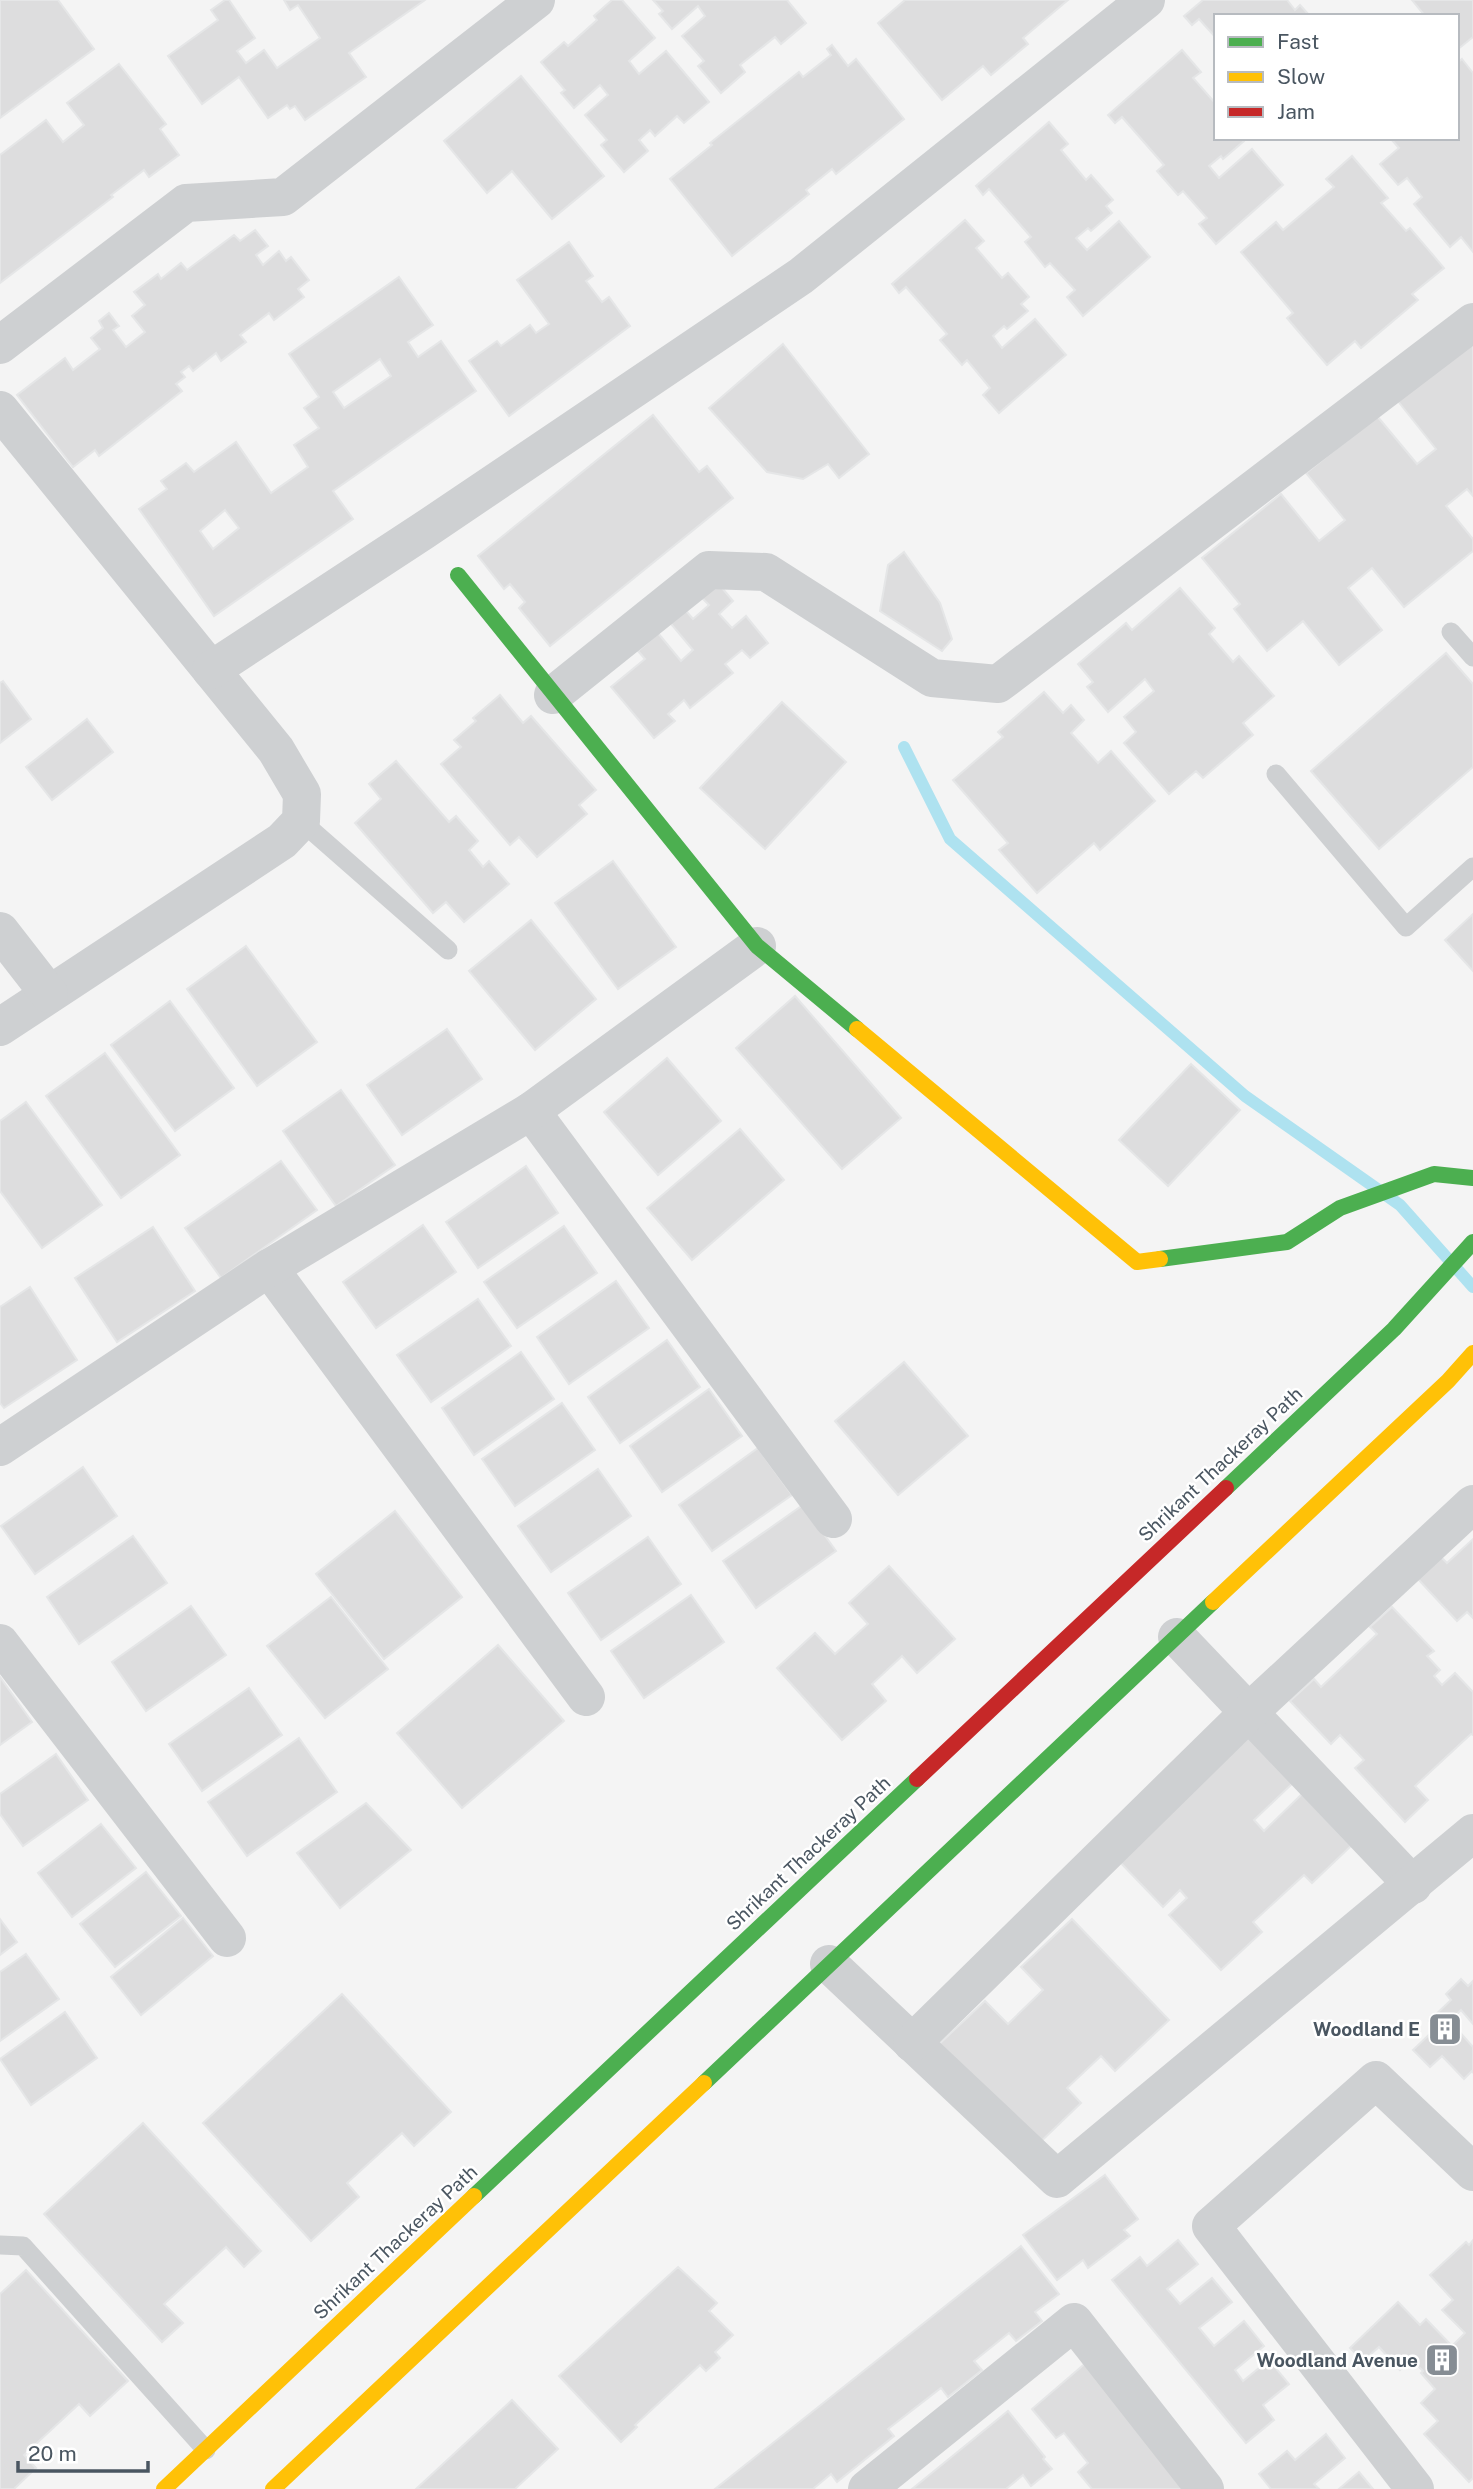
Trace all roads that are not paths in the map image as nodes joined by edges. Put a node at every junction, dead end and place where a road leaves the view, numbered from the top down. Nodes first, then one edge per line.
1 (536, 0) edge
2 (1146, 0) edge
3 (1473, 321) edge
4 (0, 345) edge
5 (0, 410) edge
6 (458, 575) dead end
7 (1451, 632) dead end
8 (1473, 657) edge
9 (211, 670) junction
10 (554, 695) junction
11 (1276, 774) dead end
12 (301, 821) junction
13 (1473, 867) edge
14 (0, 931) edge
15 (757, 946) junction
16 (448, 950) dead end
17 (49, 994) junction
18 (0, 1027) edge
19 (531, 1111) junction
20 (1473, 1178) edge
21 (1473, 1241) edge
22 (269, 1268) junction
23 (1469, 1365) edge
24 (0, 1447) edge
25 (1473, 1504) edge
26 (833, 1519) dead end
27 (1177, 1637) junction
28 (0, 1643) edge
29 (586, 1697) dead end
30 (1248, 1713) junction
31 (1473, 1833) edge
32 (1413, 1885) junction
33 (227, 1938) dead end
34 (829, 1964) junction
35 (912, 2043) junction
36 (1473, 2172) edge
37 (0, 2245) edge
38 (206, 2449) junction
39 (164, 2489) edge
40 (273, 2489) edge
41 (867, 2489) edge
42 (1205, 2489) edge
43 (1415, 2489) edge

1 - 4 street
2 - 9 street
3 - 10 street
5 - 9 street
6 - 10 street
7 - 8 lane
9 - 12 street
10 - 15 street
11 - 13 lane
12 - 16 lane
12 - 17 street
14 - 17 street
15 - 19 street
15 - 20 street
17 - 18 street
19 - 22 street
19 - 26 street
21 - 38 street, Shrikant Thackeray Path
22 - 24 street
22 - 29 street
23 - 27 street
25 - 30 street
27 - 30 street
27 - 34 street
28 - 33 street
30 - 32 street
30 - 35 street
31 - 32 street
32 - 35 street
34 - 35 street
34 - 40 street
36 - 43 street
37 - 38 lane
38 - 39 street, Shrikant Thackeray Path
41 - 42 street

